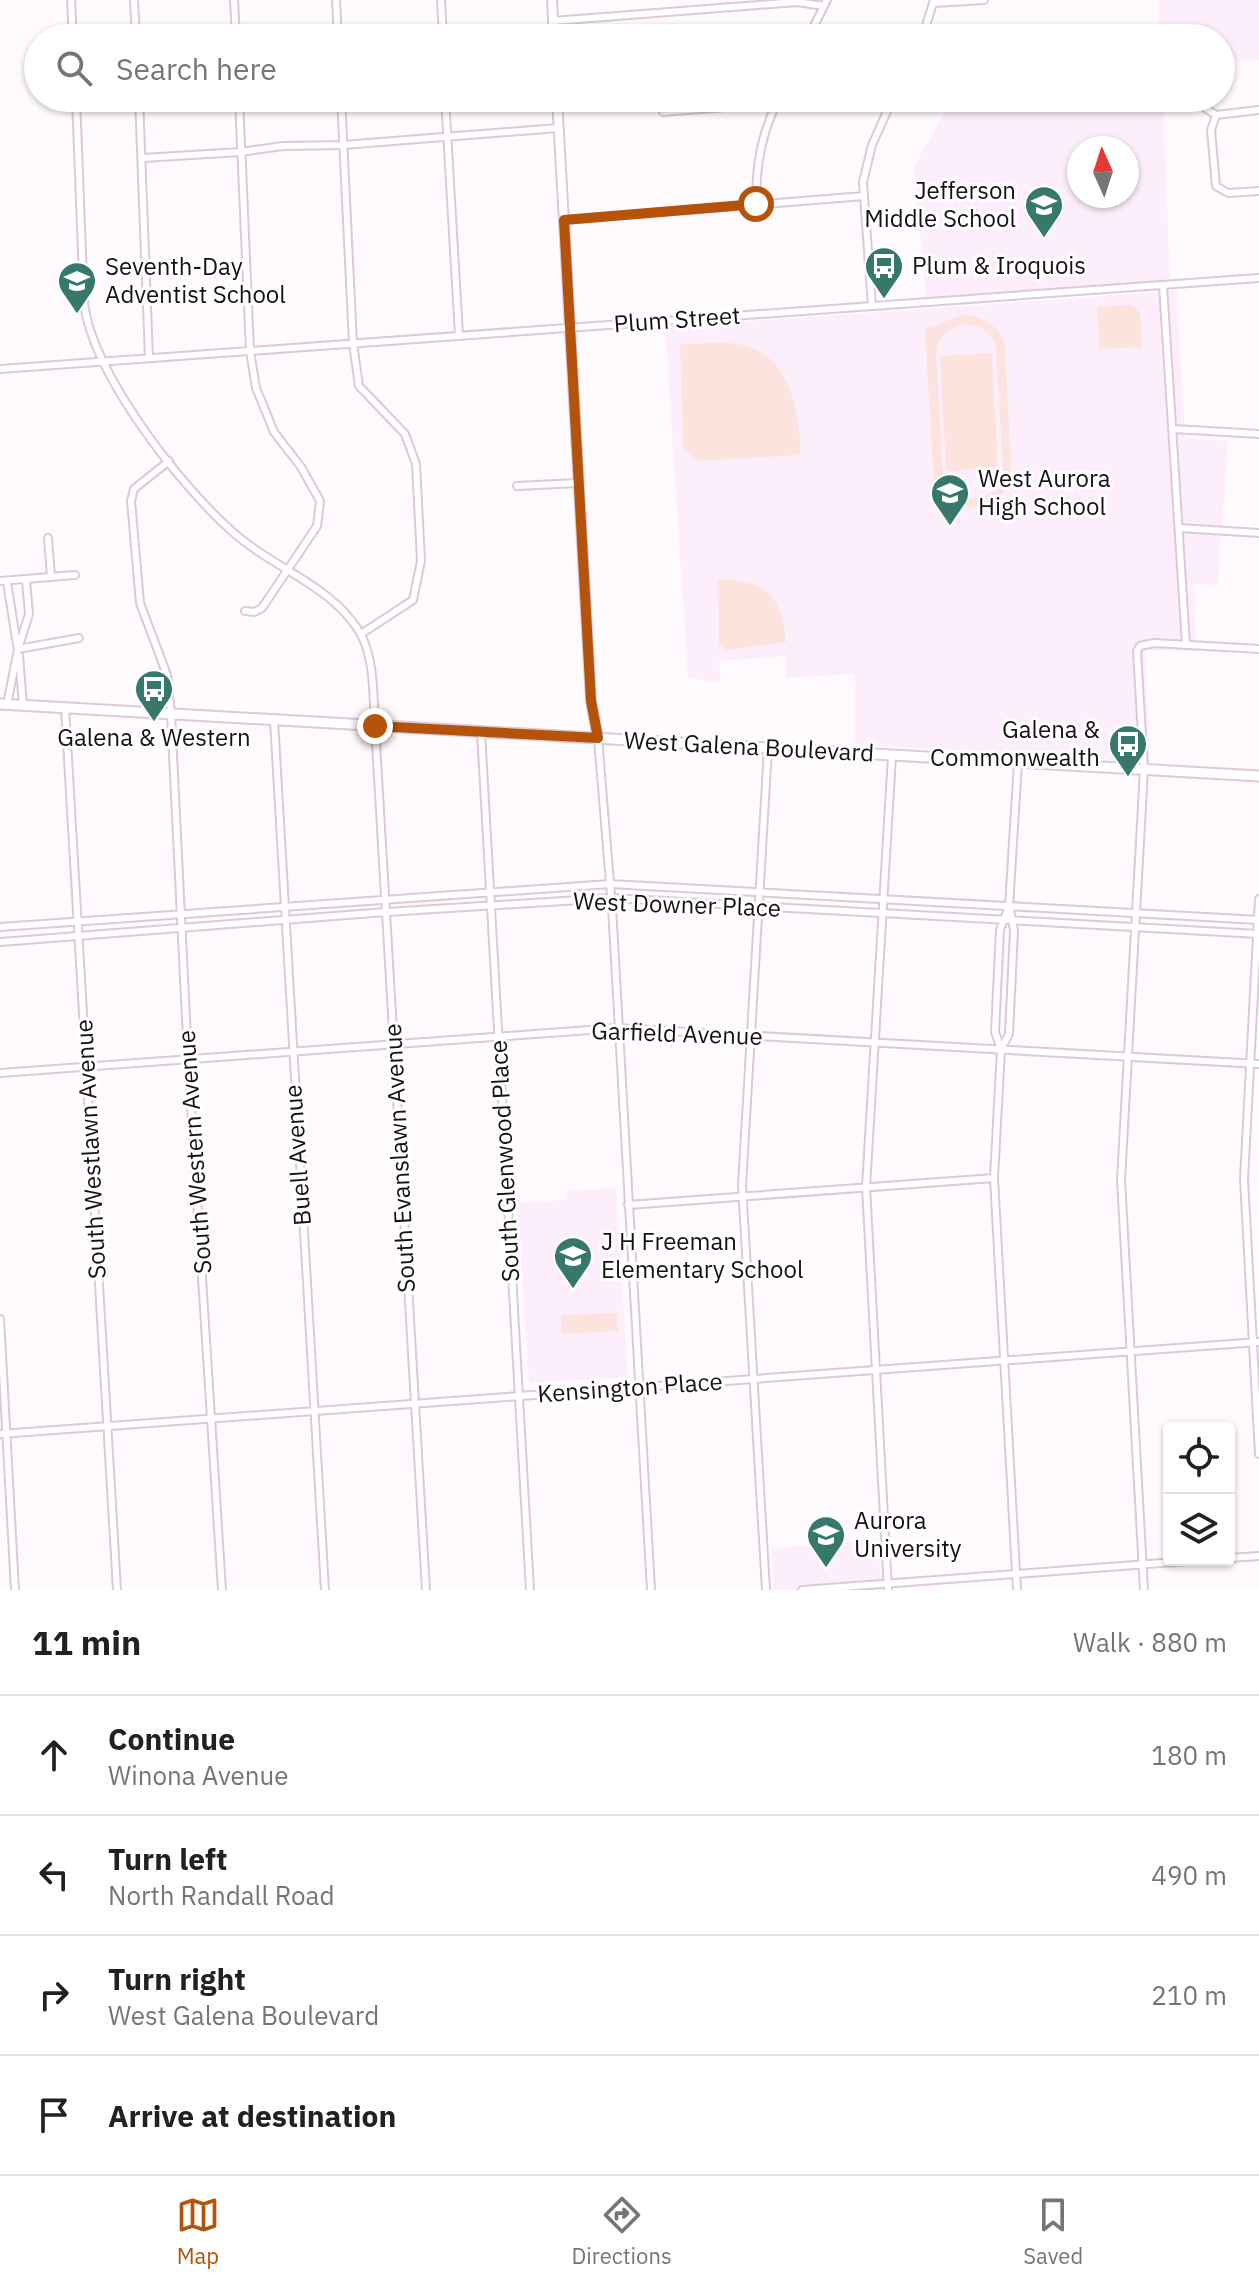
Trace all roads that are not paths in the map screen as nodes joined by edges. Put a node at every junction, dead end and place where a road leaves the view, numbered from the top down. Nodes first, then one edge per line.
1 (71, 0) edge
2 (134, 0) edge
3 (234, 0) edge
4 (336, 0) edge
5 (441, 0) edge
6 (552, 0) edge
7 (984, 0) edge
8 (934, 2) edge
9 (826, 3) edge
10 (553, 21) junction
11 (72, 24) edge
12 (135, 24) edge
13 (235, 24) edge
14 (337, 24) edge
15 (442, 24) edge
16 (553, 24) edge
17 (815, 24) edge
18 (927, 24) edge
19 (1259, 110) edge
20 (77, 112) edge
21 (140, 112) edge
22 (239, 112) edge
23 (342, 112) edge
24 (446, 112) edge
25 (557, 112) edge
26 (773, 112) edge
27 (887, 112) edge
28 (1211, 112) edge
29 (1216, 115) junction
30 (558, 128) junction
31 (447, 135) junction
32 (343, 145) junction
33 (240, 152) junction
34 (143, 158) junction
35 (1259, 191) edge
36 (864, 196) junction
37 (756, 204) junction
38 (564, 220) junction
39 (1259, 278) edge
40 (1163, 285) junction
41 (872, 306) junction
42 (570, 328) junction
43 (459, 335) junction
44 (353, 343) junction
45 (250, 351) junction
46 (149, 358) junction
47 (104, 363) junction
48 (0, 369) edge
49 (1174, 429) junction
50 (1259, 434) edge
51 (169, 461) junction
52 (578, 483) junction
53 (517, 486) dead end
54 (1179, 528) junction
55 (1259, 533) edge
56 (48, 538) dead end
57 (288, 569) junction
58 (75, 575) dead end
59 (51, 577) junction
60 (4, 581) edge
61 (26, 581) junction
62 (245, 611) dead end
63 (0, 620) edge
64 (12, 621) junction
65 (361, 634) junction
66 (79, 638) dead end
67 (1186, 645) junction
68 (18, 649) junction
69 (1259, 649) edge
70 (4, 705) edge
71 (23, 705) junction
72 (65, 708) junction
73 (171, 714) junction
74 (274, 720) junction
75 (375, 726) junction
76 (481, 732) junction
77 (598, 738) junction
78 (768, 749) junction
79 (892, 756) junction
80 (1018, 763) junction
81 (1144, 770) junction
82 (1259, 776) edge
83 (610, 884) junction
84 (490, 892) junction
85 (760, 893) junction
86 (611, 898) junction
87 (883, 898) junction
88 (386, 899) junction
89 (1259, 899) edge
90 (491, 906) junction
91 (759, 906) junction
92 (1009, 906) junction
93 (284, 907) junction
94 (386, 912) junction
95 (181, 914) junction
96 (882, 914) junction
97 (1135, 914) junction
98 (1002, 920) junction
99 (1012, 920) junction
100 (1258, 920) edge
101 (77, 921) junction
102 (285, 921) junction
103 (0, 927) edge
104 (1134, 927) junction
105 (182, 929) junction
106 (1258, 934) edge
107 (78, 936) junction
108 (0, 942) edge
109 (617, 1028) junction
110 (752, 1036) junction
111 (498, 1037) junction
112 (875, 1043) junction
113 (392, 1045) junction
114 (1001, 1049) junction
115 (291, 1052) junction
116 (1128, 1057) junction
117 (188, 1059) junction
118 (1255, 1064) edge
119 (86, 1067) junction
120 (0, 1073) edge
121 (994, 1178) junction
122 (866, 1187) junction
123 (742, 1196) junction
124 (628, 1205) junction
125 (0, 1319) edge
126 (1256, 1342) edge
127 (1131, 1351) junction
128 (1004, 1361) junction
129 (876, 1369) junction
130 (756, 1379) junction
131 (638, 1387) junction
132 (519, 1396) junction
133 (414, 1403) junction
134 (314, 1410) junction
135 (211, 1418) junction
136 (107, 1426) junction
137 (3, 1434) edge
138 (1259, 1454) edge
139 (1259, 1556) edge
140 (1235, 1558) edge
141 (1163, 1563) edge
142 (1142, 1565) junction
143 (1016, 1574) junction
144 (887, 1586) edge
145 (15, 1590) edge
146 (117, 1590) edge
147 (222, 1590) edge
148 (325, 1590) edge
149 (426, 1590) edge
150 (530, 1590) edge
151 (651, 1590) edge
152 (766, 1590) edge
153 (802, 1590) edge
154 (1017, 1590) edge
155 (1144, 1590) edge

1 - 11 street
2 - 12 street
3 - 13 street
4 - 14 street
5 - 15 street
6 - 10 main road
7 - 8 street
8 - 18 street
9 - 10 street
9 - 17 street
10 - 16 main road
19 - 29 street
20 - 47 street
21 - 34 street
22 - 33 street
23 - 32 street
24 - 31 street
25 - 30 main road
26 - 37 street
27 - 36 street
28 - 29 street
29 - 35 street
30 - 31 street
30 - 38 main road
31 - 32 street
31 - 43 street
32 - 33 street
32 - 44 street
33 - 34 street
33 - 45 street
34 - 46 street
36 - 37 street
36 - 41 street
37 - 38 street
38 - 42 main road
39 - 40 street, Plum Street
40 - 41 street, Plum Street
40 - 49 street
41 - 42 street, Plum Street
42 - 43 street, Plum Street
42 - 52 main road
43 - 44 street, Plum Street
44 - 45 street, Plum Street
44 - 65 street
45 - 46 street, Plum Street
45 - 57 street
46 - 47 street, Plum Street
47 - 48 street, Plum Street
47 - 51 street
49 - 50 street
49 - 54 street
51 - 57 street
51 - 73 street, South Western Avenue
52 - 53 street
52 - 77 main road
54 - 55 street
54 - 67 street
56 - 59 street
57 - 62 street
57 - 65 street
58 - 59 street
59 - 61 street
60 - 61 street
60 - 64 street
61 - 68 street
63 - 64 street
64 - 68 street
65 - 75 street, South Evanslawn Avenue
66 - 68 street
67 - 69 street
67 - 81 street
68 - 70 street
68 - 71 street
70 - 71 main road, West Galena Boulevard
71 - 72 main road, West Galena Boulevard
72 - 73 main road, West Galena Boulevard
72 - 101 street, South Westlawn Avenue
73 - 74 main road, West Galena Boulevard
73 - 95 street, South Western Avenue
74 - 75 main road, West Galena Boulevard
74 - 93 street, Buell Avenue
75 - 76 main road, West Galena Boulevard
75 - 88 street, South Evanslawn Avenue
76 - 77 main road, West Galena Boulevard
76 - 84 street, South Glenwood Place
77 - 78 main road, West Galena Boulevard
77 - 83 street
78 - 79 main road, West Galena Boulevard
78 - 85 street
79 - 80 main road, West Galena Boulevard
79 - 87 street
80 - 81 main road, West Galena Boulevard
80 - 92 street
81 - 82 main road, West Galena Boulevard
81 - 97 street
83 - 84 street, West Downer Place
83 - 85 street, West Downer Place
83 - 86 street
84 - 88 street, West Downer Place
84 - 90 street, South Glenwood Place
85 - 87 street, West Downer Place
85 - 91 street
86 - 90 street, West Downer Place
86 - 91 street, West Downer Place
86 - 109 street
87 - 92 street, West Downer Place
87 - 96 street
88 - 93 street, West Downer Place
88 - 94 street, South Evanslawn Avenue
89 - 100 street
90 - 94 street, West Downer Place
90 - 111 street, South Glenwood Place
91 - 96 street, West Downer Place
91 - 110 street
92 - 97 street, West Downer Place
92 - 98 street
92 - 99 street
93 - 95 street, West Downer Place
93 - 102 street, Buell Avenue
94 - 102 street, West Downer Place
94 - 113 street, South Evanslawn Avenue
95 - 101 street, West Downer Place
95 - 105 street, South Western Avenue
96 - 98 street, West Downer Place
96 - 112 street
97 - 100 street, West Downer Place
97 - 104 street
98 - 99 street, West Downer Place
98 - 114 street
99 - 104 street, West Downer Place
99 - 114 street
100 - 106 street
101 - 103 street, West Downer Place
101 - 107 street, South Westlawn Avenue
102 - 105 street, West Downer Place
102 - 115 street, Buell Avenue
104 - 106 street, West Downer Place
104 - 116 street
105 - 107 street, West Downer Place
105 - 117 street, South Western Avenue
106 - 118 street
107 - 108 street, West Downer Place
107 - 119 street, South Westlawn Avenue
109 - 110 street, Garfield Avenue
109 - 111 street, Garfield Avenue
109 - 124 street
110 - 112 street, Garfield Avenue
110 - 123 street
111 - 113 street, Garfield Avenue
111 - 132 street, South Glenwood Place
112 - 114 street, Garfield Avenue
112 - 122 street
113 - 115 street, Garfield Avenue
113 - 133 street, South Evanslawn Avenue
114 - 116 street, Garfield Avenue
114 - 121 street
115 - 117 street, Garfield Avenue
115 - 134 street, Buell Avenue
116 - 118 street, Garfield Avenue
116 - 127 street
117 - 119 street, Garfield Avenue
117 - 135 street, South Western Avenue
118 - 126 street
119 - 120 street, Garfield Avenue
119 - 136 street, South Westlawn Avenue
121 - 122 street
121 - 128 street
122 - 123 street
122 - 129 street
123 - 124 street
123 - 130 street
124 - 131 street
125 - 137 street
126 - 127 street, Kensington Place
126 - 138 street
127 - 128 street, Kensington Place
127 - 142 street
128 - 129 street, Kensington Place
128 - 143 street
129 - 130 street, Kensington Place
129 - 144 street
130 - 131 street, Kensington Place
130 - 152 street
131 - 132 street, Kensington Place
131 - 151 street
132 - 133 street, Kensington Place
132 - 150 street, South Glenwood Place
133 - 134 street, Kensington Place
133 - 149 street, South Evanslawn Avenue
134 - 135 street, Kensington Place
134 - 148 street, Buell Avenue
135 - 136 street, Kensington Place
135 - 147 street, South Western Avenue
136 - 137 street, Kensington Place
136 - 146 street, South Westlawn Avenue
137 - 145 street
139 - 140 street
141 - 142 street
142 - 143 street
142 - 155 street
143 - 144 street
143 - 154 street
144 - 153 street

